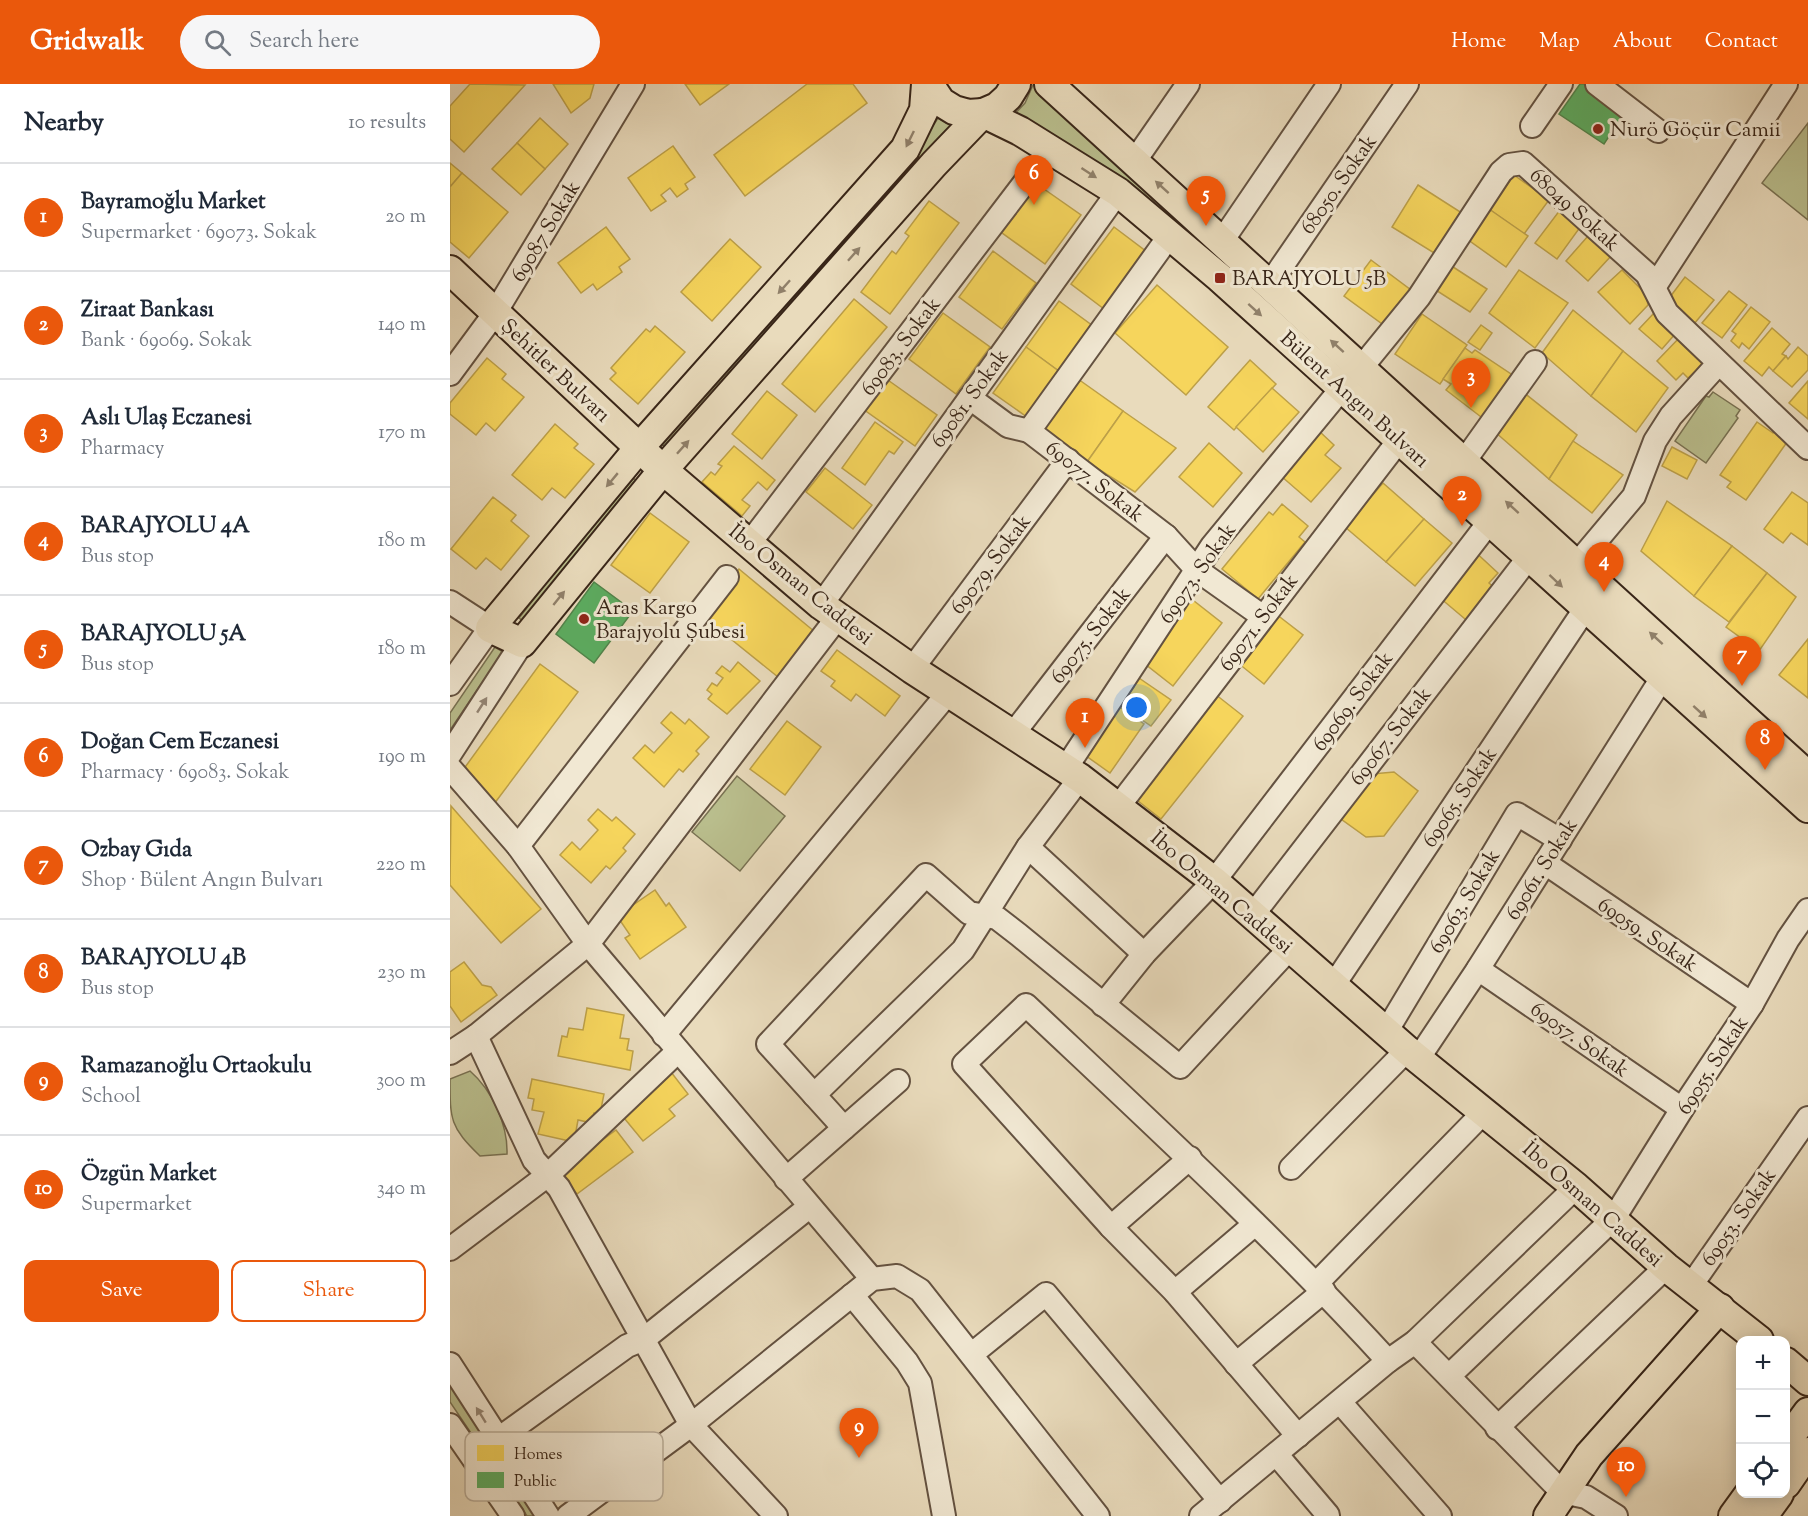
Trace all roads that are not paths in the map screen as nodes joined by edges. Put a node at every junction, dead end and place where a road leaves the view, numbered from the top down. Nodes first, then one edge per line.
1 (633, 84) edge
2 (928, 84) edge
3 (1016, 84) edge
4 (1049, 84) edge
5 (1188, 84) edge
6 (1329, 84) edge
7 (1407, 84) edge
8 (1561, 84) edge
9 (1598, 84) edge
10 (1786, 84) edge
11 (983, 113) junction
12 (1532, 126) dead end
13 (1658, 131) dead end
14 (1051, 148) junction
15 (1134, 162) junction
16 (1118, 192) junction
17 (1170, 235) junction
18 (1222, 241) junction
19 (450, 270) edge
20 (1269, 285) junction
21 (1655, 286) junction
22 (495, 313) junction
23 (1535, 362) dead end
24 (1719, 364) junction
25 (450, 374) edge
26 (1351, 378) junction
27 (970, 398) junction
28 (1029, 431) junction
29 (1400, 439) junction
30 (639, 448) junction
31 (1808, 448) edge
32 (1068, 460) junction
33 (1463, 463) junction
34 (663, 470) junction
35 (1490, 521) junction
36 (1166, 536) junction
37 (749, 544) junction
38 (1529, 557) junction
39 (1576, 565) junction
40 (1197, 570) junction
41 (727, 577) dead end
42 (450, 602) edge
43 (1585, 609) junction
44 (829, 611) junction
45 (1262, 616) junction
46 (490, 628) junction
47 (522, 643) junction
48 (912, 669) junction
49 (1662, 678) junction
50 (450, 684) edge
51 (949, 692) junction
52 (1013, 734) junction
53 (450, 754) edge
54 (450, 768) edge
55 (1807, 772) edge
56 (1073, 773) junction
57 (1118, 807) junction
58 (1808, 808) edge
59 (1560, 840) junction
60 (518, 846) junction
61 (1028, 847) junction
62 (1545, 863) junction
63 (1214, 881) junction
64 (1808, 910) edge
65 (985, 916) junction
66 (1252, 916) junction
67 (588, 944) junction
68 (1290, 948) junction
69 (1144, 954) junction
70 (1479, 969) junction
71 (1333, 986) junction
72 (1752, 1004) junction
73 (1102, 1005) junction
74 (1386, 1032) junction
75 (476, 1036) junction
76 (671, 1043) junction
77 (450, 1053) edge
78 (1413, 1055) junction
79 (898, 1081) dead end
80 (814, 1095) junction
81 (1682, 1109) junction
82 (1485, 1111) junction
83 (1808, 1118) edge
84 (844, 1128) junction
85 (1190, 1158) junction
86 (1291, 1168) dead end
87 (548, 1175) junction
88 (786, 1179) junction
89 (1576, 1187) junction
90 (809, 1207) junction
91 (1614, 1218) junction
92 (1255, 1224) junction
93 (1112, 1227) junction
94 (450, 1249) edge
95 (1665, 1267) junction
96 (872, 1279) junction
97 (1320, 1287) junction
98 (1690, 1287) junction
99 (1175, 1292) junction
100 (852, 1295) junction
101 (1720, 1308) junction
102 (1753, 1336) edge
103 (644, 1339) junction
104 (1415, 1342) junction
105 (972, 1354) junction
106 (1388, 1361) junction
107 (450, 1364) edge
108 (1236, 1364) junction
109 (1790, 1366) edge
110 (1449, 1376) junction
111 (1808, 1381) edge
112 (1340, 1402) junction
113 (1808, 1412) edge
114 (450, 1425) edge
115 (691, 1425) junction
116 (1497, 1428) junction
117 (492, 1432) edge
118 (508, 1432) edge
119 (1790, 1435) edge
120 (1298, 1436) junction
121 (663, 1446) edge
122 (465, 1447) edge
123 (1808, 1452) edge
124 (1277, 1455) junction
125 (1790, 1477) edge
126 (1562, 1492) junction
127 (1746, 1498) edge
128 (1776, 1498) edge
129 (503, 1501) edge
130 (538, 1501) edge
131 (588, 1501) edge
132 (1220, 1501) junction
133 (513, 1516) edge
134 (548, 1516) edge
135 (568, 1516) edge
136 (776, 1516) edge
137 (944, 1516) edge
138 (1098, 1516) edge
139 (1201, 1516) edge
140 (1328, 1516) edge
141 (1440, 1516) edge
142 (1548, 1516) edge
143 (1616, 1516) edge
144 (1733, 1516) edge
145 (1763, 1516) edge

1 - 22 street, 69087 Sokak
2 - 11 main road, Bülent Angın Bulvarı
2 -> 30 main road
3 - 11 main road
4 - 15 main road, Bülent Angın Bulvarı
5 - 15 street
6 - 18 street
7 - 20 street, 68050. Sokak
8 - 12 street
9 - 13 street
10 - 21 street
11 - 14 main road, Bülent Angın Bulvarı
34 -> 11 main road
14 -> 16 main road, Bülent Angın Bulvarı
14 - 37 street, 69083. Sokak
18 -> 15 main road, Bülent Angın Bulvarı
16 - 17 main road, Bülent Angın Bulvarı
16 - 27 street, 69081. Sokak
17 -> 26 main road, Bülent Angın Bulvarı
17 - 28 street, 69077. Sokak
18 - 20 main road, Bülent Angın Bulvarı
19 - 22 main road, Şehitler Bulvarı
26 -> 20 main road, Bülent Angın Bulvarı
21 - 24 street, 68049 Sokak
21 - 26 street, 68049 Sokak
22 - 25 street, 69087 Sokak
22 - 30 main road, Şehitler Bulvarı
23 - 33 street
24 - 31 street, 68049 Sokak
24 - 39 street
26 - 29 main road, Bülent Angın Bulvarı
26 - 33 main road, Bülent Angın Bulvarı
26 - 40 street, 69073. Sokak
27 - 28 street
27 - 44 street, 69081. Sokak
28 - 32 street, 69077. Sokak
29 - 35 main road, Bülent Angın Bulvarı
29 - 45 street, 69071. Sokak
30 - 34 main road, Şehitler Bulvarı
30 -> 46 main road
32 - 36 street, 69077. Sokak
32 - 48 street, 69079. Sokak
39 -> 33 main road, Bülent Angın Bulvarı
34 - 37 main road, İbo Osman Caddesi
47 -> 34 main road
35 - 38 main road, Bülent Angın Bulvarı
35 - 63 street, 69069. Sokak
36 - 40 street, 69077. Sokak
36 - 52 street, 69075. Sokak
37 - 44 main road, İbo Osman Caddesi
38 -> 43 main road, Bülent Angın Bulvarı
38 - 66 street, 69067. Sokak
55 -> 39 main road, Bülent Angın Bulvarı
40 - 45 street, 69077. Sokak
40 - 56 street, 69073. Sokak
41 - 60 street
42 - 46 street
43 - 49 main road, Bülent Angın Bulvarı
43 - 71 street, 69065. Sokak
44 - 48 main road, İbo Osman Caddesi
44 - 67 street, 69081. Sokak
45 - 57 street, 69071. Sokak
46 - 47 main road
46 - 50 street
53 -> 47 street
48 - 51 main road, İbo Osman Caddesi
49 -> 58 main road, Bülent Angın Bulvarı
49 - 59 street, 69061. Sokak
51 - 52 main road, İbo Osman Caddesi
51 - 76 street
52 - 56 main road, İbo Osman Caddesi
54 - 60 street
56 - 57 main road, İbo Osman Caddesi
56 - 61 street, 69073. Sokak
57 - 63 main road, İbo Osman Caddesi
59 - 62 street, 69061. Sokak
59 - 74 street, 69063. Sokak
60 - 67 street
61 - 65 street, 69073. Sokak
61 - 69 street
62 - 70 street, 69061. Sokak
62 - 72 street, 69059. Sokak
63 - 66 main road, İbo Osman Caddesi
63 - 69 street, 69069. Sokak
64 - 72 street, 69055. Sokak
65 - 73 street
65 - 80 street, 69073. Sokak
65 - 80 street
66 - 68 main road, İbo Osman Caddesi
67 - 75 street, 69081. Sokak
67 - 76 street
68 - 71 main road, İbo Osman Caddesi
68 - 73 street
69 - 73 street, 69069. Sokak
70 - 78 street, 69061. Sokak
70 - 81 street, 69057. Sokak
71 - 74 main road, İbo Osman Caddesi
72 - 81 street, 69055. Sokak
74 - 78 main road, İbo Osman Caddesi
75 - 77 street, 69081. Sokak
75 - 87 street
76 - 87 street
76 - 88 street
78 - 82 main road, İbo Osman Caddesi
78 - 86 street, 69061. Sokak
79 - 84 street
80 - 84 street
81 - 91 street, 69055. Sokak
82 - 89 main road, İbo Osman Caddesi
82 - 97 street
83 - 98 street, 69053. Sokak
84 - 88 street
85 - 92 street
85 - 93 street
85 - 93 street
87 - 94 street
87 - 103 street
88 - 90 street
89 - 91 main road, İbo Osman Caddesi
89 - 104 street
90 - 96 street
90 - 103 street
91 - 95 main road, İbo Osman Caddesi
91 - 110 street, 69055. Sokak
92 - 97 street
92 - 99 street
93 - 99 street
95 - 98 main road, İbo Osman Caddesi
95 - 116 street
96 - 100 street
96 - 105 street
97 - 106 street
97 - 108 street
98 - 101 main road, İbo Osman Caddesi
99 - 108 street
100 - 115 street
100 - 137 street
101 - 102 main road, İbo Osman Caddesi
101 - 126 main road
103 - 115 street
103 - 118 street
104 - 106 street
104 - 110 street
105 - 132 street
105 - 138 street
106 - 112 street
117 -> 107 street
108 - 120 street
109 - 111 main road
110 - 116 street
112 - 120 street
112 - 141 street
113 - 119 main road
114 - 122 street
115 - 121 street
115 - 136 street
116 - 126 street
120 - 124 street
123 - 125 main road
124 - 132 street
124 - 140 street
126 - 142 main road
126 - 143 street
127 - 144 main road
128 - 145 main road
129 - 133 street
130 - 134 street
131 - 135 street
132 - 139 street

